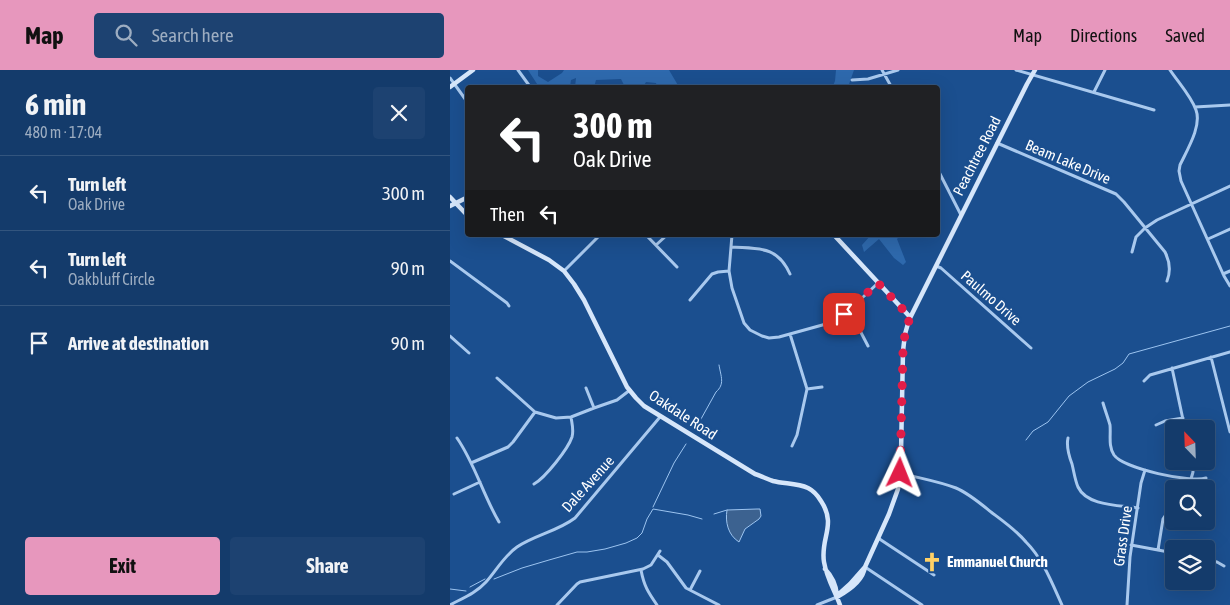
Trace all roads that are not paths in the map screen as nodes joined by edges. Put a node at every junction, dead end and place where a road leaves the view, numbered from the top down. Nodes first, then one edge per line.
1 (473, 70) edge
2 (518, 70) edge
3 (898, 70) edge
4 (1016, 70) edge
5 (1105, 70) edge
6 (1170, 70) edge
7 (883, 72) edge
8 (1033, 72) edge
9 (450, 78) edge
10 (852, 80) dead end
11 (529, 85) edge
12 (890, 85) edge
13 (452, 86) edge
14 (1094, 92) junction
15 (465, 100) edge
16 (1230, 105) edge
17 (1195, 107) junction
18 (1154, 110) dead end
19 (997, 143) junction
20 (940, 174) edge
21 (1230, 186) edge
22 (450, 197) edge
23 (465, 199) edge
24 (452, 204) edge
25 (1191, 204) junction
26 (465, 214) edge
27 (961, 215) junction
28 (1145, 228) junction
29 (1230, 229) edge
30 (506, 237) edge
31 (598, 237) edge
32 (648, 237) edge
33 (665, 237) edge
34 (732, 237) edge
35 (836, 237) edge
36 (1208, 239) junction
37 (656, 245) junction
38 (731, 246) junction
39 (1132, 252) dead end
40 (450, 261) edge
41 (936, 266) junction
42 (677, 267) dead end
43 (564, 271) junction
44 (729, 271) junction
45 (1230, 271) edge
46 (790, 274) dead end
47 (1223, 274) junction
48 (1167, 282) dead end
49 (878, 283) junction
50 (1230, 286) edge
51 (690, 300) dead end
52 (509, 306) dead end
53 (848, 311) junction
54 (910, 317) junction
55 (790, 334) junction
56 (450, 336) edge
57 (868, 346) dead end
58 (1032, 348) dead end
59 (1230, 352) edge
60 (469, 353) dead end
61 (1211, 357) junction
62 (1172, 368) junction
63 (497, 378) dead end
64 (1144, 381) dead end
65 (822, 387) dead end
66 (586, 388) dead end
67 (807, 389) junction
68 (630, 390) junction
69 (1103, 403) dead end
70 (594, 408) junction
71 (535, 412) junction
72 (571, 417) junction
73 (660, 417) junction
74 (1182, 418) joint
75 (1156, 425) dead end
76 (1230, 432) edge
77 (457, 438) dead end
78 (1068, 438) dead end
79 (792, 446) dead end
80 (471, 463) junction
81 (1145, 470) junction
82 (1193, 470) edge
83 (900, 473) junction
84 (1206, 478) dead end
85 (1191, 479) junction
86 (480, 482) junction
87 (534, 484) dead end
88 (454, 494) dead end
89 (1138, 508) junction
90 (1165, 517) edge
91 (499, 522) dead end
92 (878, 538) junction
93 (1132, 545) junction
94 (1158, 550) junction
95 (1165, 552) edge
96 (1215, 562) edge
97 (1224, 566) dead end
98 (865, 567) junction
99 (641, 570) junction
100 (700, 571) dead end
101 (934, 575) dead end
102 (690, 590) junction
103 (837, 596) junction
104 (450, 605) edge
105 (557, 605) edge
106 (657, 605) edge
107 (719, 605) edge
108 (817, 605) edge
109 (840, 605) edge
110 (922, 605) edge
111 (1062, 605) edge
112 (1127, 605) edge

1 - 13 street
2 - 11 street
3 - 7 street
4 - 8 street
5 - 14 street
6 - 17 street
7 - 10 street
7 - 12 street
8 - 14 street
8 - 19 street, Peachtree Road
9 - 13 street
13 - 15 street
14 - 18 street
16 - 17 street
17 - 25 street
19 - 27 street, Peachtree Road
19 - 28 street, Beam Lake Drive
20 - 27 street
21 - 25 street
22 - 24 street
23 - 24 street
24 - 26 street
25 - 28 street
25 - 36 street
27 - 41 street, Peachtree Road
28 - 39 street
28 - 48 street, Beam Lake Drive
29 - 36 street
30 - 43 street, Oakdale Road
31 - 43 street
32 - 37 street
33 - 37 street
34 - 38 street
35 - 49 street
36 - 47 street
37 - 42 street
38 - 44 street
38 - 46 street
40 - 52 street
41 - 54 street, Peachtree Road
41 - 58 street, Paulmo Drive
43 - 68 street, Oakdale Road
44 - 51 street
44 - 55 street
45 - 47 street
47 - 50 street
49 - 53 street
49 - 54 street
53 - 55 street
53 - 57 street
54 - 83 street, Peachtree Road
55 - 67 street
56 - 60 street
59 - 61 street
61 - 62 street
61 - 76 street
62 - 64 street
62 - 74 street
63 - 71 street
65 - 67 street
66 - 70 street
67 - 79 street
68 - 70 street
68 - 73 street, Oakdale Road
69 - 81 street
70 - 72 street
71 - 72 street
71 - 80 street
72 - 87 street
73 - 103 street, Oakdale Road
73 - 104 street, Dale Avenue
74 - 75 street
77 - 80 street
78 - 89 street
80 - 86 street
81 - 85 street
81 - 89 street, Grass Drive
82 - 85 street
83 - 92 street, Peachtree Road
83 - 111 street
84 - 85 street
86 - 88 street
86 - 91 street
89 - 93 street, Grass Drive
90 - 94 street
92 - 98 street, Peachtree Road
92 - 101 street
93 - 94 street
93 - 112 street, Grass Drive
94 - 95 street
96 - 97 street
98 - 103 street, Peachtree Road
98 - 110 street
99 - 102 street
99 - 105 street
99 - 106 street
100 - 102 street
102 - 107 street
103 - 108 street, Peachtree Road
103 - 109 street, Oakdale Road

